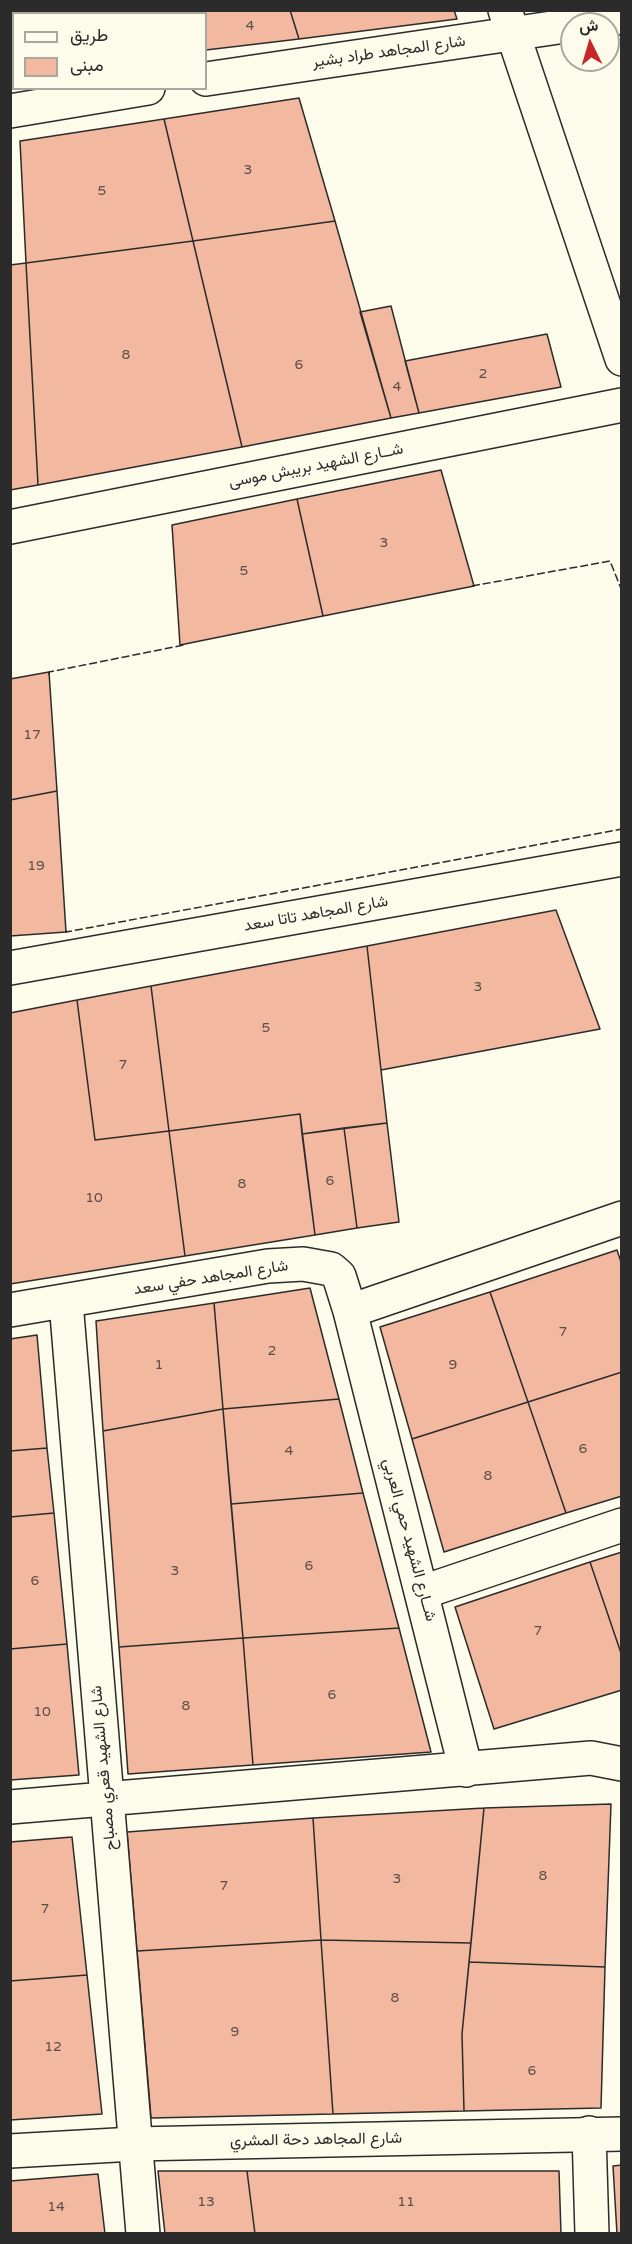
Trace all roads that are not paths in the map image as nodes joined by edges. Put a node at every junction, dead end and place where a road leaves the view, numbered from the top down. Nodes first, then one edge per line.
1 (508, 22) edge
2 (560, 24) edge
3 (207, 79) edge
4 (136, 90) edge
5 (10, 111) edge
6 (621, 360) edge
7 (621, 405) edge
8 (10, 527) edge
9 (621, 859) edge
10 (10, 968) edge
11 (621, 1218) edge
12 (66, 1302) junction
13 (10, 1310) edge
14 (350, 1311) junction
15 (621, 1525) edge
16 (423, 1592) junction
17 (621, 1764) edge
18 (466, 1770) junction
19 (106, 1798) junction
20 (10, 1807) edge
21 (589, 2133) junction
22 (621, 2134) edge
23 (134, 2144) junction
24 (10, 2151) edge
25 (143, 2234) edge
26 (592, 2234) edge

1 - 2 street, شارع المجاهد طراد بشير
1 - 3 street, شارع المجاهد طراد بشير
1 - 6 street
4 - 5 street
7 - 8 street, شــارع الشهيد بريبش موسى
9 - 10 street, شارع المجاهد تاتا سعد
11 - 14 street
12 - 13 street, شارع المجاهد حفي سعد
12 - 14 street, شارع المجاهد حفي سعد
12 - 19 street, شارع الشهيد قعري مصباح
14 - 16 street, شــارع الشهيد حمي العربي
15 - 16 street
16 - 18 street, شــارع الشهيد حمي العربي
17 - 18 street
18 - 19 street
19 - 20 street
19 - 23 street, شارع الشهيد قعري مصباح
21 - 22 street, شارع المجاهد دحة المشري
21 - 23 street, شارع المجاهد دحة المشري
21 - 26 street
23 - 24 street, شارع المجاهد دحة المشري
23 - 25 street, شارع الشهيد قعري مصباح

